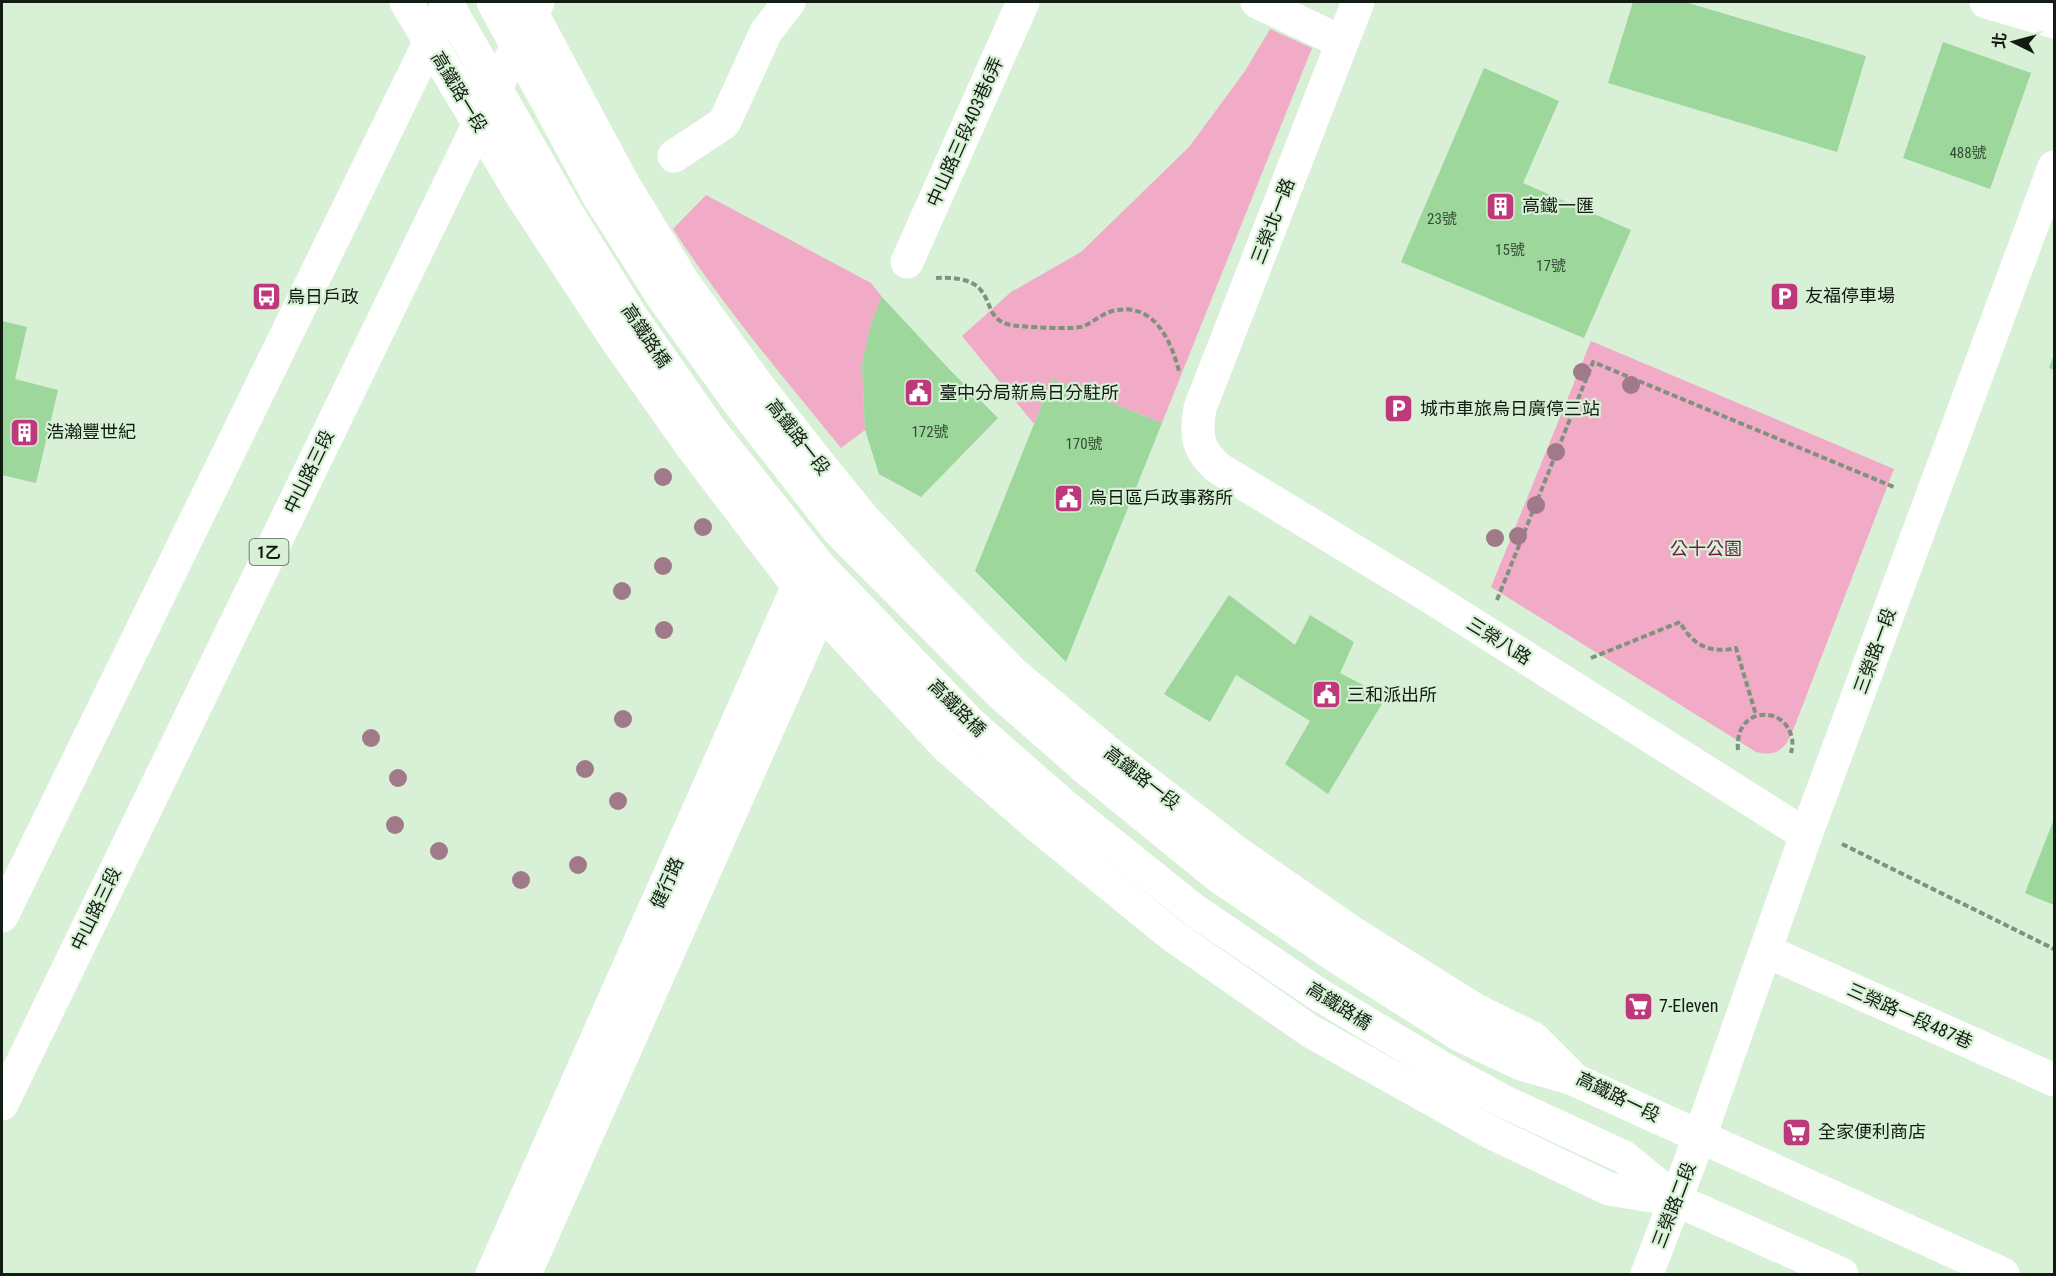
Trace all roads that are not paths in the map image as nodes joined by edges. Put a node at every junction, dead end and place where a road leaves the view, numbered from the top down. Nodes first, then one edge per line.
1 (406, 2) edge
2 (447, 2) edge
3 (493, 2) edge
4 (789, 2) edge
5 (1023, 2) edge
6 (1257, 2) edge
7 (1358, 2) edge
8 (1986, 2) edge
9 (532, 6) edge
10 (2055, 22) edge
11 (429, 41) junction
12 (1342, 42) junction
13 (478, 123) junction
14 (674, 156) dead end
15 (2055, 167) edge
16 (907, 262) road end
17 (1198, 442) joint
18 (840, 490) junction
19 (863, 518) junction
20 (798, 586) junction
21 (820, 612) junction
22 (1806, 835) junction
23 (2, 916) edge
24 (1766, 951) junction
25 (1575, 1080) junction
26 (2055, 1080) edge
27 (2, 1104) edge
28 (1700, 1136) junction
29 (1676, 1200) junction
30 (492, 1275) edge
31 (525, 1275) edge
32 (1647, 1275) edge
33 (1842, 1275) edge
34 (2003, 1275) edge

1 - 11 street, 高鐵路一段
2 - 11 street
2 - 29 street, 高鐵路橋
3 - 25 street, 高鐵路橋
4 - 14 street
5 - 16 street, 中山路三段403巷6弄
6 - 12 street
7 - 12 street, 三榮北一路
8 - 10 street
9 - 13 street, 中山路三段 / 1乙
9 - 18 street, 高鐵路一段
11 - 13 street, 高鐵路一段
11 - 23 street
12 - 17 street, 三榮北一路
13 - 20 street, 高鐵路一段
13 - 27 street, 中山路三段 / 1乙
15 - 22 street, 三榮路一段
17 - 22 street, 三榮八路
18 - 19 street, 高鐵路一段
18 - 20 street, 健行路
19 - 21 street, 健行路
19 - 25 street, 高鐵路一段
20 - 21 street, 高鐵路一段
20 - 30 street, 健行路
21 - 29 street, 高鐵路一段
21 - 31 street, 健行路
22 - 24 street, 三榮路一段
24 - 26 street, 三榮路一段487巷
24 - 28 street, 三榮路一段
25 - 28 street, 高鐵路一段
28 - 29 street, 三榮路二段
28 - 34 street, 高鐵路一段
29 - 32 street, 三榮路二段
29 - 33 street, 高鐵路一段

